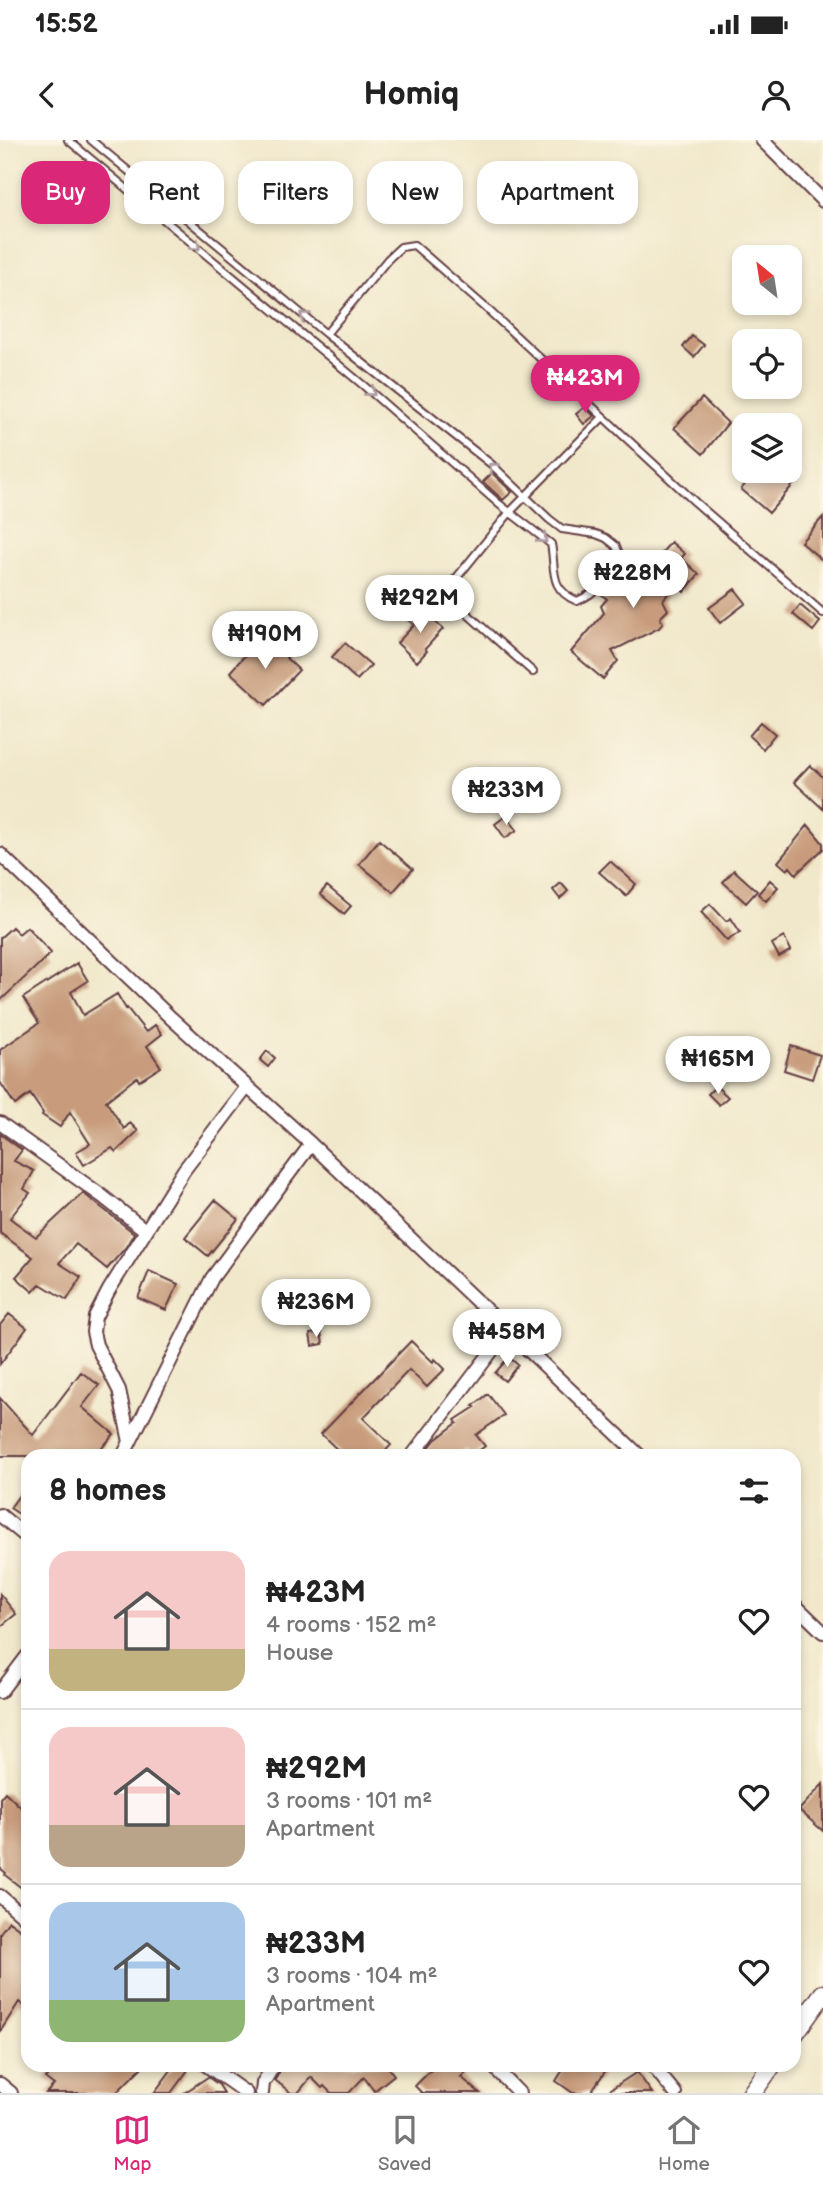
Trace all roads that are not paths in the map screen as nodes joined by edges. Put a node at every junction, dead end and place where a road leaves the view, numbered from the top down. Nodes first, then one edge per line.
1 (68, 140) edge
2 (91, 140) edge
3 (762, 140) edge
4 (823, 201) edge
5 (326, 334) junction
6 (603, 416) junction
7 (526, 496) junction
8 (510, 512) junction
9 (823, 613) edge
10 (533, 672) dead end
11 (0, 854) edge
12 (247, 1087) junction
13 (0, 1123) edge
14 (311, 1144) junction
15 (145, 1230) junction
16 (507, 1331) junction
17 (130, 1442) junction
18 (126, 1449) edge
19 (417, 1449) edge
20 (633, 1449) edge
21 (0, 1515) edge
22 (21, 1532) edge
23 (801, 1611) edge
24 (823, 1632) edge
25 (21, 1664) edge
26 (0, 1692) edge
27 (0, 1896) edge
28 (21, 1911) edge
29 (823, 1994) edge
30 (801, 2024) edge
31 (216, 2072) edge
32 (270, 2072) edge
33 (499, 2072) edge
34 (658, 2072) edge
35 (767, 2072) edge
36 (0, 2084) edge
37 (262, 2088) edge
38 (241, 2090) edge
39 (11, 2093) edge
40 (519, 2093) edge
41 (675, 2093) edge
42 (752, 2093) edge

1 -> 8 lane
5 -> 2 lane
3 - 4 street
5 - 6 lane
7 -> 5 lane
6 - 7 lane
6 - 9 lane
7 - 8 lane
8 -> 7 lane
8 - 10 lane
11 - 12 street
12 - 14 street
12 - 15 street
13 - 15 street
14 - 16 street
14 - 17 street
15 - 17 street
16 - 19 street
16 - 20 street
17 - 18 street
21 - 22 street
23 - 24 street
25 - 26 street
27 - 28 street
29 - 30 street
31 - 38 street
32 - 37 street
33 - 40 street
34 - 41 street
35 - 42 street
36 - 39 street
37 - 38 street

